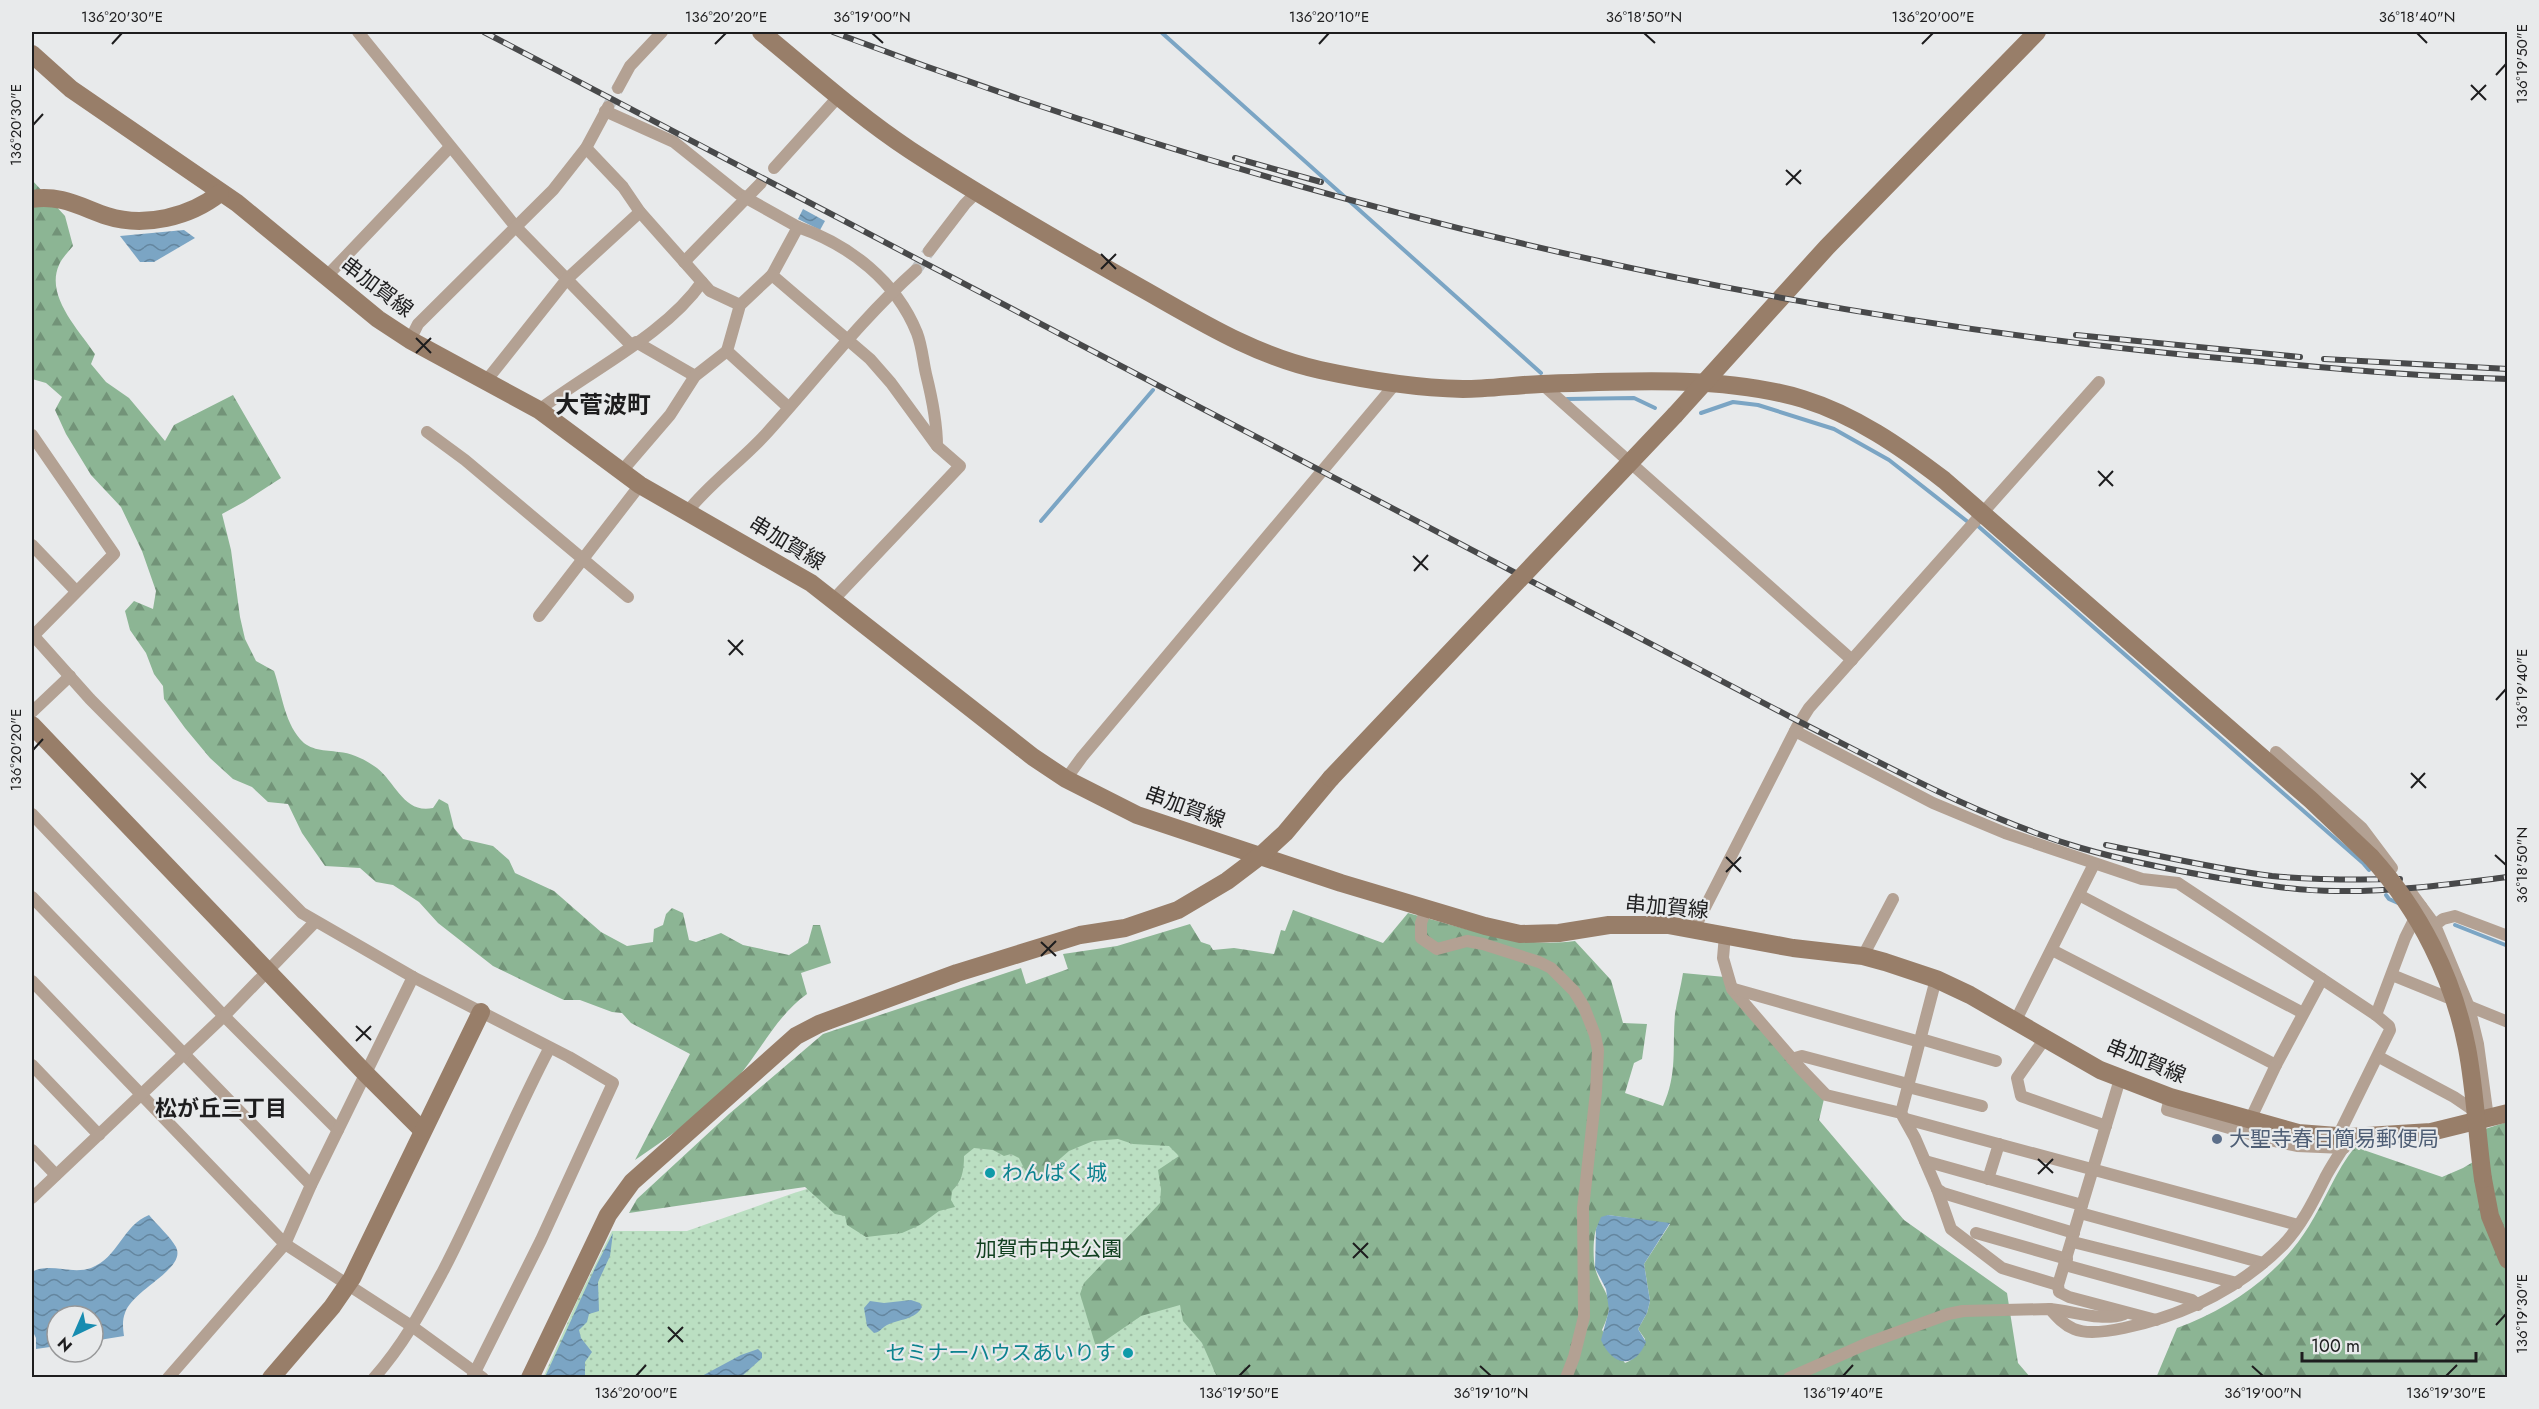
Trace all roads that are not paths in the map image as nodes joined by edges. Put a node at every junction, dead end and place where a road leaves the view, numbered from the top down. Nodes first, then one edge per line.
1 (358, 32) edge
2 (662, 32) edge
3 (761, 32) edge
4 (2037, 32) edge
5 (32, 54) edge
6 (618, 88) tunnel mouth
7 (838, 96) junction
8 (450, 147) junction
9 (586, 148) junction
10 (774, 168) dead end
11 (761, 183) dead end
12 (978, 191) junction
13 (220, 193) junction
14 (747, 198) junction
15 (32, 199) edge
16 (640, 212) junction
17 (515, 226) junction
18 (798, 227) junction
19 (929, 251) tunnel mouth
20 (684, 262) junction
21 (916, 270) tunnel mouth
22 (772, 275) junction
23 (326, 277) junction
24 (567, 279) junction
25 (702, 282) junction
26 (893, 291) junction
27 (740, 305) junction
28 (847, 339) junction
29 (410, 340) junction
30 (634, 344) junction
31 (727, 351) junction
32 (695, 376) junction
33 (486, 381) junction
34 (2099, 382) dead end
35 (1396, 383) junction
36 (1705, 383) junction
37 (1542, 384) junction
38 (788, 407) junction
39 (539, 410) junction
40 (428, 432) dead end
41 (32, 435) edge
42 (937, 446) junction
43 (621, 472) junction
44 (640, 485) junction
45 (687, 512) junction
46 (1982, 513) junction
47 (32, 544) edge
48 (584, 560) junction
49 (76, 591) junction
50 (628, 597) dead end
51 (834, 599) junction
52 (539, 616) dead end
53 (32, 635) edge
54 (1852, 660) junction
55 (70, 676) junction
56 (32, 712) edge
57 (32, 725) edge
58 (1795, 731) junction
59 (2276, 752) dead end
60 (1066, 779) junction
61 (32, 814) edge
62 (1260, 856) junction
63 (2094, 864) junction
64 (2392, 868) dead end
65 (2410, 891) dead end
66 (2079, 895) junction
67 (32, 897) edge
68 (1893, 899) dead end
69 (2421, 906) junction
70 (1426, 909) junction
71 (315, 922) junction
72 (2435, 925) junction
73 (1694, 929) junction
74 (1725, 935) junction
75 (2508, 936) edge
76 (2052, 950) junction
77 (1863, 956) junction
78 (268, 972) junction
79 (2392, 975) junction
80 (413, 977) junction
81 (1936, 979) junction
82 (2322, 979) junction
83 (32, 981) edge
84 (1732, 988) junction
85 (2469, 1007) junction
86 (481, 1012) junction
87 (2303, 1013) junction
88 (2376, 1015) junction
89 (224, 1016) junction
90 (2016, 1020) junction
91 (2508, 1022) edge
92 (2046, 1037) junction
93 (1921, 1040) junction
94 (549, 1049) junction
95 (183, 1054) junction
96 (2379, 1057) junction
97 (1792, 1059) junction
98 (1996, 1061) dead end
99 (32, 1065) edge
100 (2276, 1065) junction
101 (366, 1074) junction
102 (2120, 1079) junction
103 (1908, 1085) junction
104 (142, 1094) junction
105 (2170, 1097) junction
106 (1982, 1106) dead end
107 (2508, 1113) edge
108 (1903, 1116) junction
109 (2486, 1118) junction
110 (2250, 1120) junction
111 (2106, 1126) junction
112 (338, 1130) junction
113 (422, 1130) junction
114 (99, 1135) junction
115 (2344, 1140) junction
116 (1999, 1144) junction
117 (32, 1150) edge
118 (1925, 1161) junction
119 (2093, 1170) junction
120 (56, 1175) junction
121 (1988, 1179) junction
122 (311, 1185) junction
123 (1937, 1189) junction
124 (32, 1198) edge
125 (2081, 1209) junction
126 (2298, 1225) junction
127 (1976, 1233) dead end
128 (2074, 1237) junction
129 (285, 1244) junction
130 (2508, 1260) edge
131 (2066, 1262) junction
132 (2263, 1263) junction
133 (2238, 1283) junction
134 (348, 1285) junction
135 (2058, 1285) junction
136 (2198, 1305) junction
137 (2050, 1309) junction
138 (2128, 1312) junction
139 (2156, 1320) junction
140 (413, 1328) junction
141 (477, 1376) edge
142 (168, 1377) edge
143 (271, 1377) edge
144 (374, 1377) edge
145 (530, 1377) edge
146 (1566, 1377) edge
147 (1789, 1377) edge

1 - 8 street
2 - 6 street
3 - 7 street
4 - 36 street
5 - 13 street, 串加賀線
7 - 10 street
7 - 12 street
8 - 17 street
8 - 23 street
9 - 14 street
9 - 16 street
9 - 17 street
11 - 14 street
12 - 19 street
12 - 35 street
13 - 15 street
13 - 23 street, 串加賀線
14 - 18 street
14 - 20 street
16 - 20 street
16 - 24 street
17 - 24 street
17 - 29 street
18 - 22 street
18 - 26 street
20 - 25 street
21 - 26 street
22 - 27 street
22 - 28 street
23 - 29 street, 串加賀線
24 - 30 street
24 - 33 street
25 - 27 street
25 - 30 street
26 - 28 street
26 - 42 street
27 - 31 street
28 - 38 street
28 - 42 street
29 - 33 street, 串加賀線
30 - 32 street
30 - 39 street
31 - 32 street
31 - 38 street
32 - 43 street
33 - 39 street, 串加賀線
34 - 46 street
35 - 37 street
35 - 60 street
36 - 37 street
36 - 46 street
36 - 62 street, bridge
37 - 54 street
38 - 45 street
39 - 43 street, 串加賀線
40 - 48 street
41 - 49 street
42 - 51 street
43 - 44 street, 串加賀線
44 - 45 street, 串加賀線
44 - 48 street
45 - 51 street, 串加賀線
46 - 54 street
46 - 130 street, bridge
47 - 49 street
48 - 50 street
48 - 52 street
49 - 53 street
51 - 60 street, 串加賀線
53 - 55 street
54 - 58 street
55 - 56 street
55 - 71 street
57 - 78 street
58 - 63 street
58 - 73 street
59 - 64 street
60 - 62 street, 串加賀線
61 - 89 street
62 - 70 street, 串加賀線
62 - 145 street
63 - 66 street
63 - 82 street
65 - 69 street
66 - 76 street
66 - 87 street
67 - 95 street
68 - 77 street
69 - 72 street
69 - 79 street
70 - 73 street, 串加賀線
70 - 146 street
71 - 78 street
71 - 80 street
72 - 75 street
72 - 85 street
73 - 74 street, 串加賀線
74 - 77 street, 串加賀線
74 - 84 street
76 - 90 street
76 - 100 street
77 - 81 street, 串加賀線
78 - 89 street
78 - 101 street
79 - 85 street
79 - 88 street
80 - 86 street
80 - 101 street
81 - 90 street, 串加賀線
81 - 93 street
82 - 87 street
82 - 88 street
83 - 104 street
84 - 93 street
84 - 97 street
85 - 91 street
85 - 109 street
86 - 94 street
86 - 113 street
87 - 100 street
88 - 96 street
89 - 95 street
89 - 112 street
90 - 92 street, 串加賀線
92 - 102 street, 串加賀線
92 - 111 street
93 - 98 street
93 - 103 street
94 - 140 street
94 - 141 street
95 - 104 street
95 - 122 street
96 - 109 street
96 - 115 street
97 - 103 street
97 - 108 street
99 - 114 street
100 - 110 street
101 - 112 street
101 - 113 street
102 - 105 street, 串加賀線
102 - 111 street
103 - 106 street
103 - 108 street
104 - 114 street
104 - 129 street
105 - 110 street, 串加賀線
105 - 115 street
107 - 109 street, 串加賀線
108 - 116 street
108 - 118 street
109 - 115 street, 串加賀線
110 - 115 street, 串加賀線
111 - 119 street
112 - 122 street
113 - 134 street
114 - 120 street
115 - 126 street
116 - 119 street
116 - 121 street
117 - 120 street
118 - 121 street
118 - 123 street
119 - 125 street
119 - 126 street
120 - 124 street
121 - 125 street
122 - 129 street
123 - 128 street
123 - 135 street
125 - 128 street
125 - 132 street
126 - 132 street
127 - 131 street
128 - 131 street
128 - 133 street
129 - 134 street
129 - 142 street
131 - 135 street
131 - 136 street
132 - 133 street
133 - 136 street
134 - 140 street
134 - 143 street
135 - 138 street
136 - 139 street
137 - 138 street
137 - 139 street
137 - 147 street
138 - 139 street
140 - 141 street
140 - 144 street

